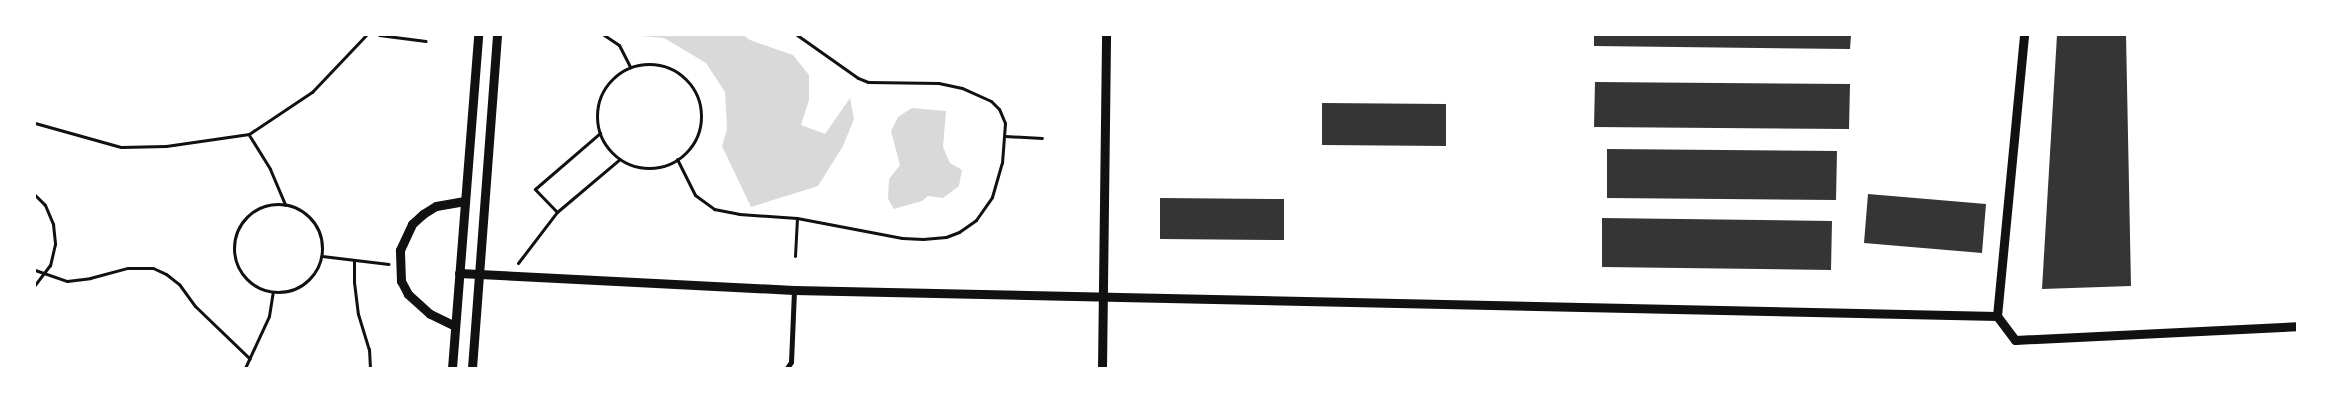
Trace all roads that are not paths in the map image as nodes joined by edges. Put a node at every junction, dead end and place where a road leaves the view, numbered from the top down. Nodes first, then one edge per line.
1 (478, 35) edge
2 (497, 35) edge
3 (1106, 35) edge
4 (2024, 35) edge
5 (465, 201) junction
6 (459, 273) junction
7 (480, 274) junction
8 (794, 290) junction
9 (1103, 296) junction
10 (1998, 316) junction
11 (455, 326) junction
12 (2297, 326) edge
13 (452, 368) edge
14 (472, 368) edge
15 (787, 368) edge
16 (1102, 368) edge

1 - 5 street
2 - 7 street
3 - 9 street
4 - 10 street
5 - 6 street
5 - 11 street
6 - 7 street
6 - 11 street
7 - 8 street
7 - 14 street
8 - 9 street
8 - 15 street
9 - 10 street
9 - 16 street
10 - 12 street
11 - 13 street

